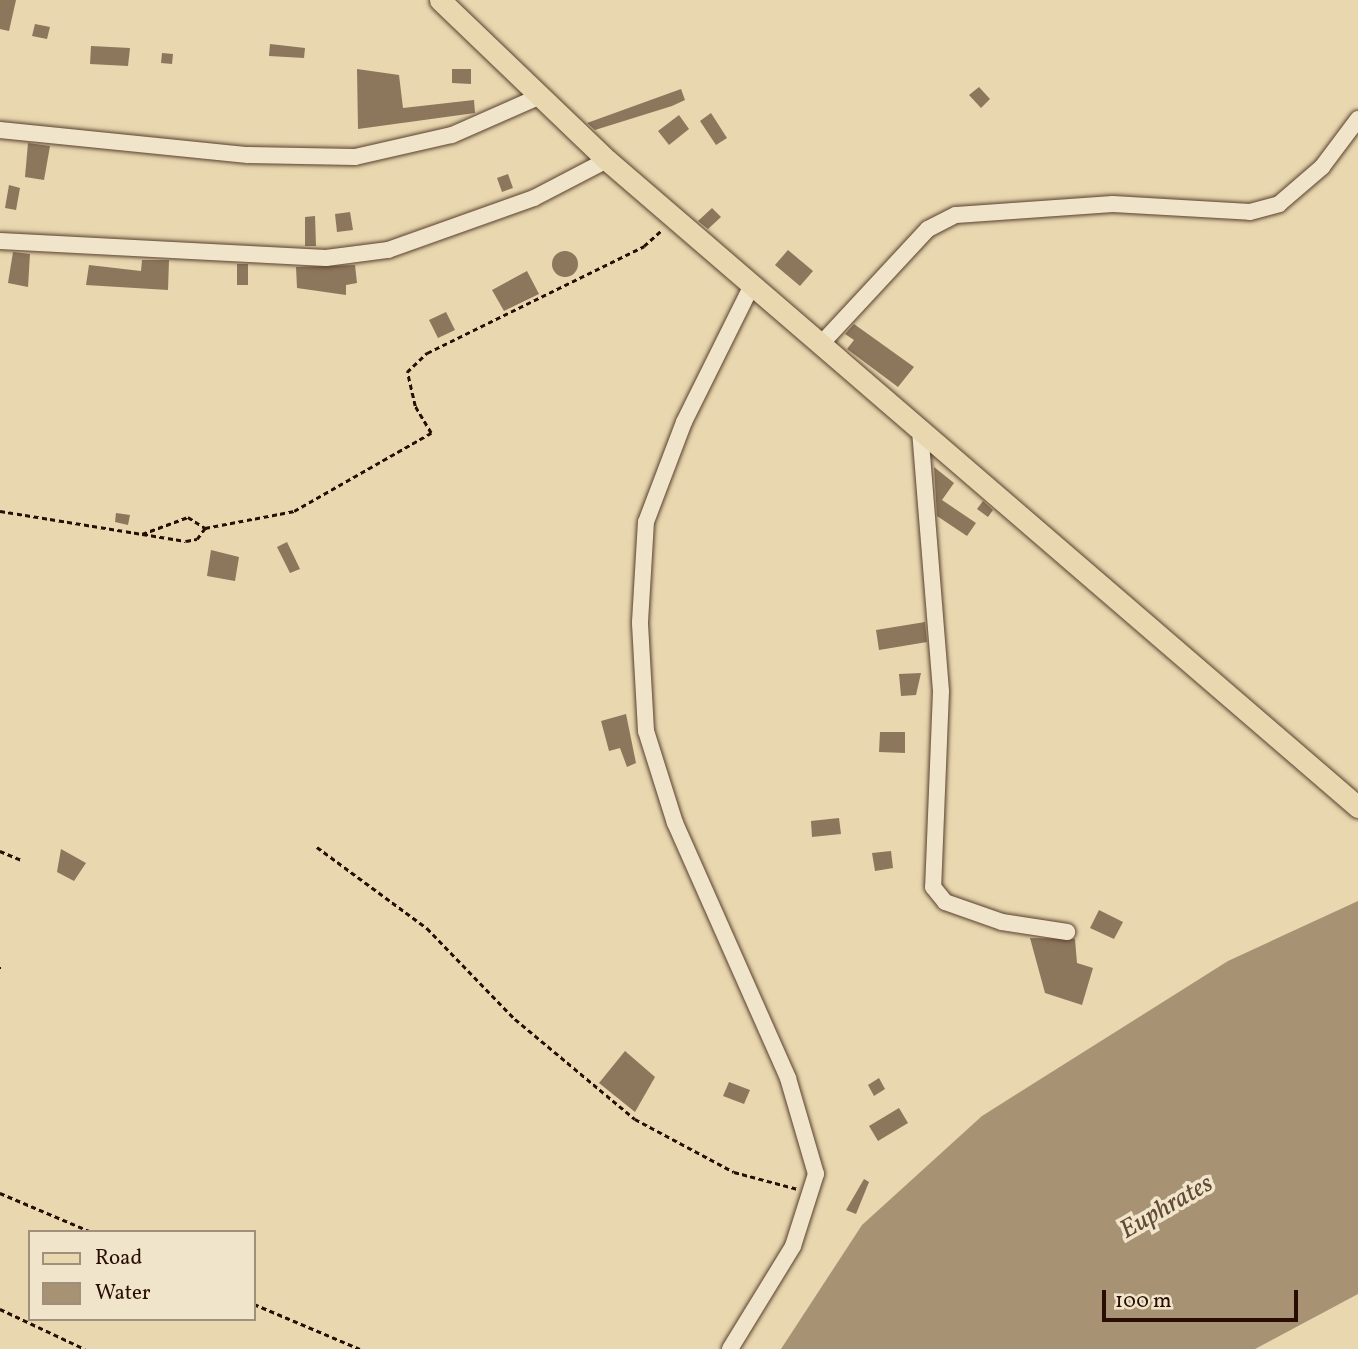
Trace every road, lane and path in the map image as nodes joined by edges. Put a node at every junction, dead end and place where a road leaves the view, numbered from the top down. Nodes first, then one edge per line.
1 (440, 0) edge
2 (538, 97) junction
3 (1358, 119) edge
4 (0, 130) edge
5 (607, 160) junction
6 (674, 218) junction
7 (0, 242) edge
8 (752, 285) junction
9 (821, 344) junction
10 (920, 430) junction
11 (0, 512) edge
12 (205, 528) junction
13 (142, 534) junction
14 (1358, 807) edge
15 (317, 847) dead end
16 (0, 851) edge
17 (21, 860) dead end
18 (1067, 932) dead end
19 (814, 1191) junction
20 (0, 1193) edge
21 (87, 1230) edge
22 (256, 1305) edge
23 (0, 1309) edge
24 (85, 1349) edge
25 (360, 1349) edge
26 (730, 1349) edge

1 - 2 main road
2 - 4 street
2 - 5 main road
3 - 9 street
5 - 6 main road
5 - 7 street
6 - 8 main road
6 - 12 path
8 - 9 main road
8 - 19 street
9 - 10 main road
10 - 14 main road
10 - 18 street
11 - 13 path
12 - 13 path
12 - 13 path
15 - 19 path
16 - 17 path
19 - 26 street
20 - 21 path
22 - 25 path
23 - 24 path

